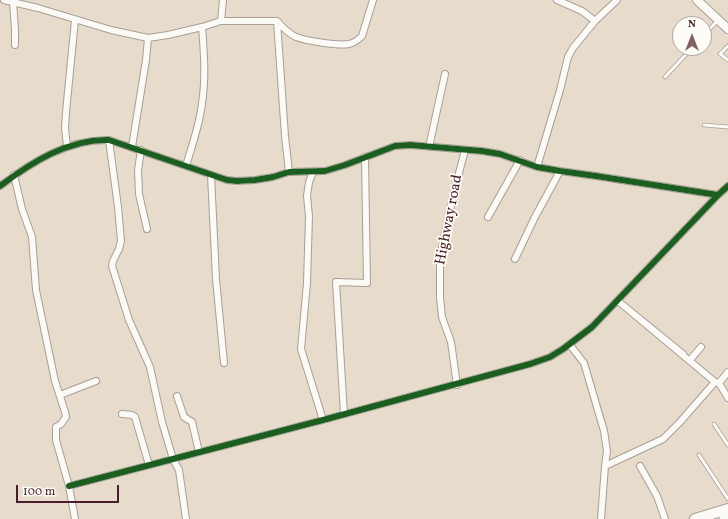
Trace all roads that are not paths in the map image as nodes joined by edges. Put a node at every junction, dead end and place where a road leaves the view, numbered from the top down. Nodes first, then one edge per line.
1 (4, 0) edge
2 (223, 0) edge
3 (374, 0) edge
4 (557, 0) edge
5 (616, 0) edge
6 (697, 0) edge
7 (13, 2) junction
8 (75, 20) junction
9 (718, 20) junction
10 (221, 21) junction
11 (277, 21) junction
12 (595, 21) junction
13 (712, 26) edge
14 (202, 28) junction
15 (728, 29) edge
16 (148, 38) junction
17 (15, 45) dead end
18 (728, 46) edge
19 (685, 56) edge
20 (728, 60) edge
21 (445, 74) dead end
22 (665, 77) dead end
23 (704, 125) dead end
24 (728, 127) edge
25 (109, 140) junction
26 (67, 146) junction
27 (132, 147) junction
28 (429, 147) junction
29 (141, 150) junction
30 (465, 150) junction
31 (365, 157) junction
32 (520, 160) junction
33 (186, 166) junction
34 (537, 167) junction
35 (289, 172) junction
36 (313, 172) junction
37 (560, 172) junction
38 (14, 175) junction
39 (211, 175) junction
40 (0, 186) edge
41 (728, 186) edge
42 (720, 194) junction
43 (728, 196) edge
44 (488, 217) dead end
45 (147, 228) dead end
46 (515, 260) dead end
47 (618, 300) junction
48 (570, 345) junction
49 (701, 347) dead end
50 (690, 360) junction
51 (224, 363) dead end
52 (96, 381) dead end
53 (717, 382) junction
54 (457, 385) junction
55 (60, 395) junction
56 (177, 396) dead end
57 (728, 398) edge
58 (122, 414) dead end
59 (344, 414) junction
60 (323, 420) junction
61 (714, 424) dead end
62 (728, 445) edge
63 (199, 452) junction
64 (699, 455) dead end
65 (173, 459) junction
66 (149, 465) junction
67 (605, 466) junction
68 (640, 466) dead end
69 (69, 486) junction
70 (728, 498) edge
71 (728, 509) edge
72 (728, 518) edge
73 (75, 519) edge
74 (186, 519) edge
75 (601, 519) edge
76 (665, 519) edge
77 (695, 519) edge
78 (725, 519) edge

1 - 7 street
2 - 10 street
3 - 11 street
4 - 12 street
5 - 12 street
6 - 9 street
7 - 8 street
7 - 17 street
8 - 16 street
8 - 26 street
9 - 13 lane
9 - 15 street
10 - 11 street
10 - 14 street
11 - 35 street
12 - 34 street
14 - 16 street
14 - 33 street
16 - 27 street
18 - 20 lane
19 - 22 lane
21 - 28 street
23 - 24 lane
25 - 26 street
25 - 27 street
25 - 65 street
26 - 38 street
27 - 29 street
28 - 30 street
28 - 31 street
29 - 33 street
29 - 45 street
30 - 32 street
30 - 54 street, Highway road
31 - 36 street
31 - 59 street
32 - 34 street
32 - 44 street
33 - 39 street
34 - 37 street
35 - 36 street
35 - 39 street
36 - 60 street
37 - 42 street
37 - 46 street
38 - 40 street
38 - 55 street
39 - 51 street
41 - 42 street
42 - 43 street
42 - 47 street
47 - 48 street
47 - 50 street
48 - 54 street
48 - 67 street
49 - 50 street
50 - 53 street
52 - 55 street
53 - 57 street
53 - 67 street
54 - 59 street
55 - 69 street
56 - 63 street
58 - 66 street
59 - 60 street
60 - 63 street
61 - 62 lane
63 - 65 street
64 - 70 lane
65 - 66 street
65 - 74 street
66 - 69 street
67 - 75 street
68 - 76 street
69 - 73 street
71 - 77 main road
72 - 78 highway

